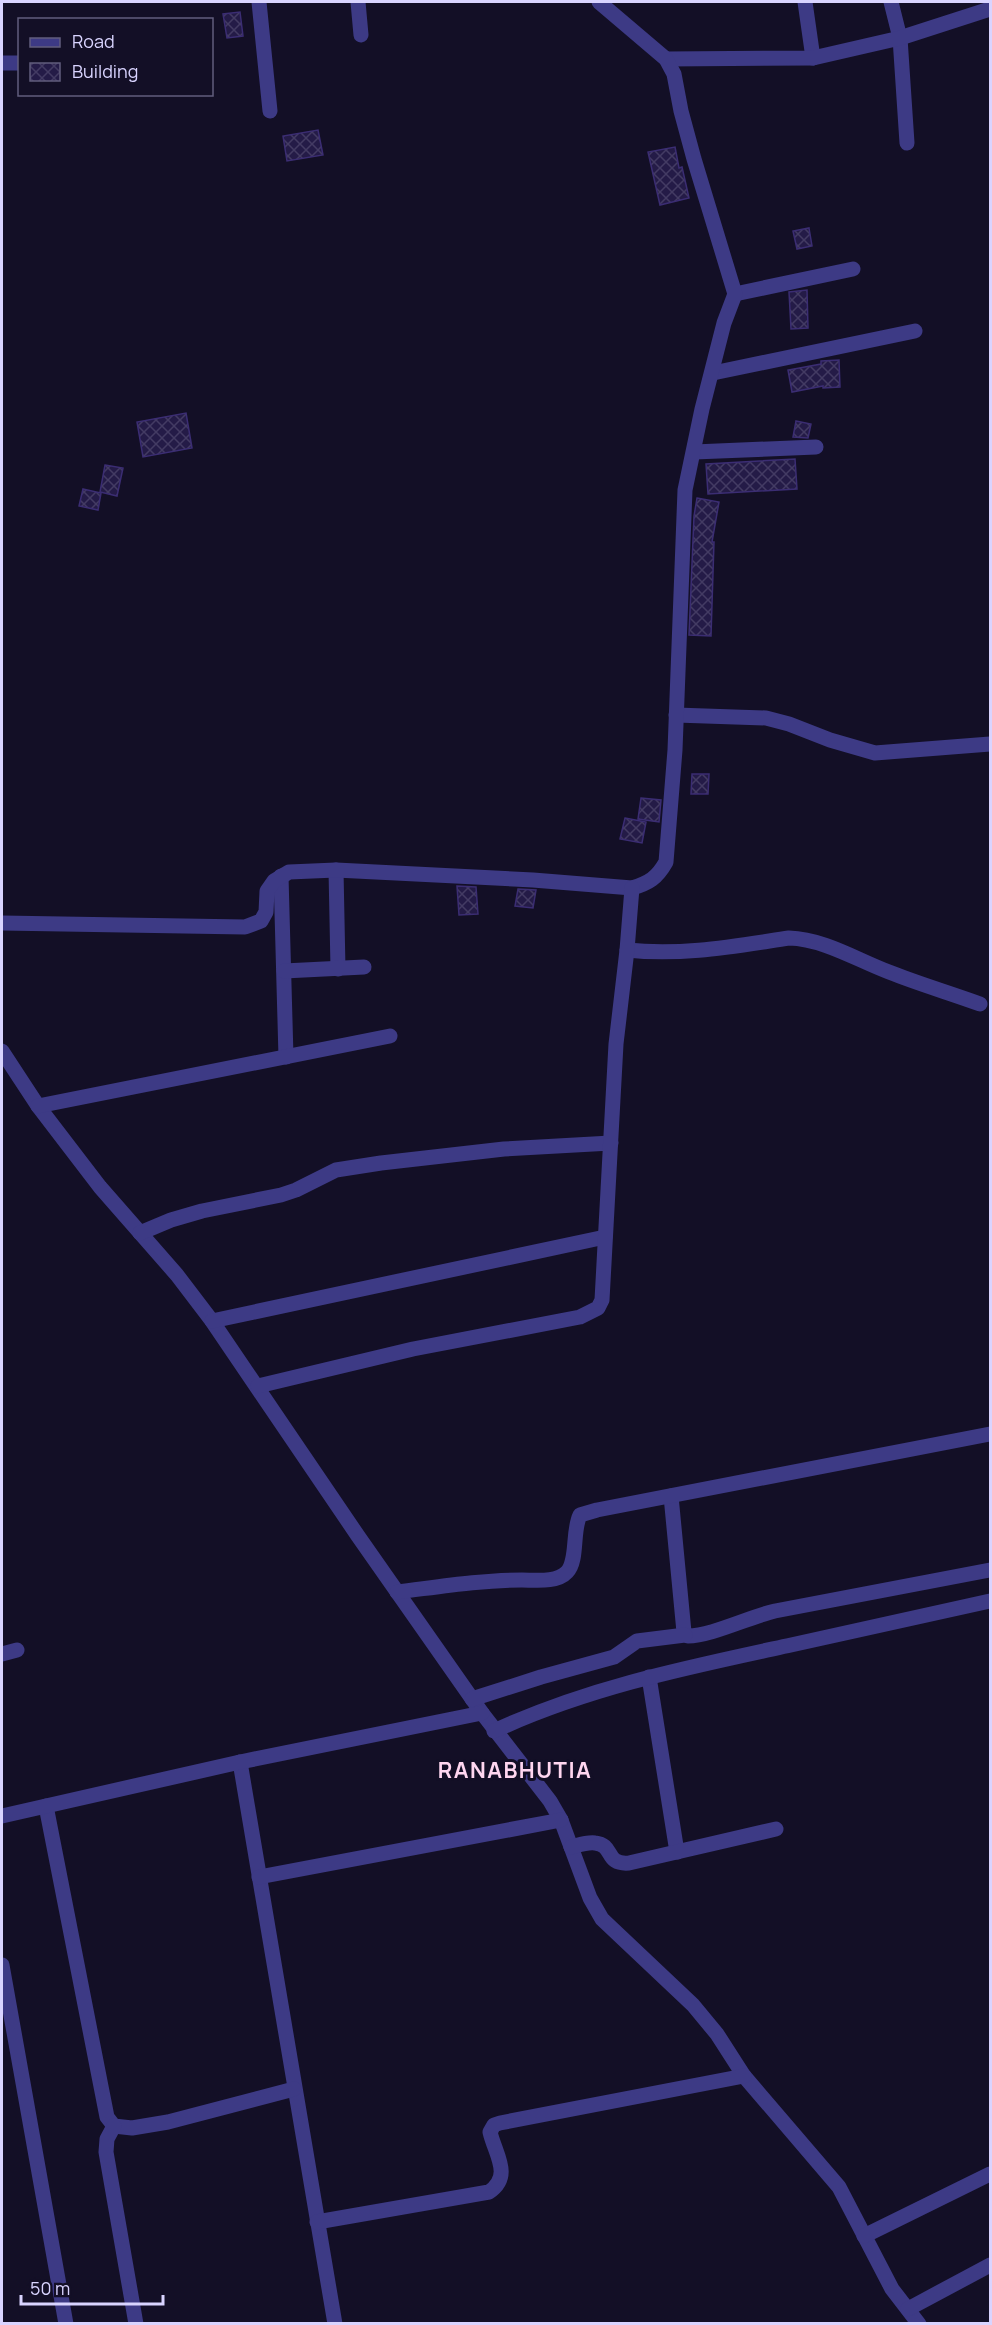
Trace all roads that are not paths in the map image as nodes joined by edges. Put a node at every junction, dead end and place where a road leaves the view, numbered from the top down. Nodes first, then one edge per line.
1 (259, 2) edge
2 (358, 2) edge
3 (599, 2) edge
4 (805, 2) edge
5 (891, 2) edge
6 (984, 8) edge
7 (361, 35) dead end
8 (900, 38) junction
9 (813, 58) junction
10 (666, 59) junction
11 (2, 63) edge
12 (18, 63) edge
13 (270, 111) dead end
14 (907, 142) dead end
15 (853, 269) dead end
16 (735, 294) junction
17 (915, 332) dead end
18 (712, 372) junction
19 (816, 447) dead end
20 (694, 452) junction
21 (676, 715) junction
22 (990, 744) edge
23 (336, 870) junction
24 (281, 876) junction
25 (632, 888) junction
26 (2, 923) edge
27 (627, 950) junction
28 (364, 967) dead end
29 (338, 969) junction
30 (284, 971) junction
31 (980, 1004) dead end
32 (390, 1036) dead end
33 (2, 1053) edge
34 (286, 1057) junction
35 (38, 1106) junction
36 (611, 1143) junction
37 (140, 1233) junction
38 (605, 1237) junction
39 (212, 1321) junction
40 (258, 1386) junction
41 (990, 1434) edge
42 (671, 1496) junction
43 (990, 1569) edge
44 (397, 1592) junction
45 (990, 1601) edge
46 (685, 1635) junction
47 (17, 1650) dead end
48 (2, 1654) edge
49 (649, 1677) junction
50 (472, 1699) junction
51 (482, 1713) junction
52 (494, 1731) junction
53 (240, 1762) junction
54 (46, 1806) junction
55 (2, 1816) edge
56 (561, 1820) junction
57 (776, 1829) dead end
58 (571, 1847) junction
59 (677, 1852) junction
60 (259, 1877) junction
61 (2, 1965) edge
62 (744, 2076) junction
63 (294, 2089) junction
64 (114, 2126) junction
65 (990, 2174) edge
66 (317, 2222) junction
67 (864, 2236) junction
68 (990, 2265) edge
69 (908, 2309) junction
70 (66, 2324) edge
71 (136, 2324) edge
72 (335, 2324) edge
73 (919, 2324) edge

1 - 13 street
2 - 7 street
3 - 10 street
4 - 9 street
5 - 8 street
6 - 8 street
8 - 9 street
8 - 14 street
9 - 10 street
10 - 16 street
11 - 12 street
15 - 16 street
16 - 18 street
17 - 18 street
18 - 20 street
19 - 20 street
20 - 21 street
21 - 22 street
21 - 25 street
23 - 24 street
23 - 25 street
23 - 29 street
24 - 26 street
24 - 30 street
25 - 27 street
27 - 31 street
27 - 36 street
28 - 29 street
29 - 30 street
30 - 34 street
32 - 34 street
33 - 35 street
34 - 35 street
35 - 37 street
36 - 37 street
36 - 38 street
37 - 39 street
38 - 39 street
38 - 40 street
39 - 40 street
40 - 44 street
41 - 42 street
42 - 44 street
42 - 46 street
43 - 46 street
44 - 50 street
45 - 49 street
46 - 50 street
47 - 48 street
49 - 52 street
49 - 59 street
50 - 51 street
51 - 52 street
51 - 53 street
52 - 56 street
53 - 54 street
53 - 60 street
54 - 55 street
54 - 64 street
56 - 58 street
56 - 60 street
57 - 59 street
58 - 59 street
58 - 62 street
60 - 63 street
61 - 70 street
62 - 66 street
62 - 67 street
63 - 64 street
63 - 66 street
64 - 71 street
65 - 67 street
66 - 72 street
67 - 69 street
68 - 69 street
69 - 73 street

